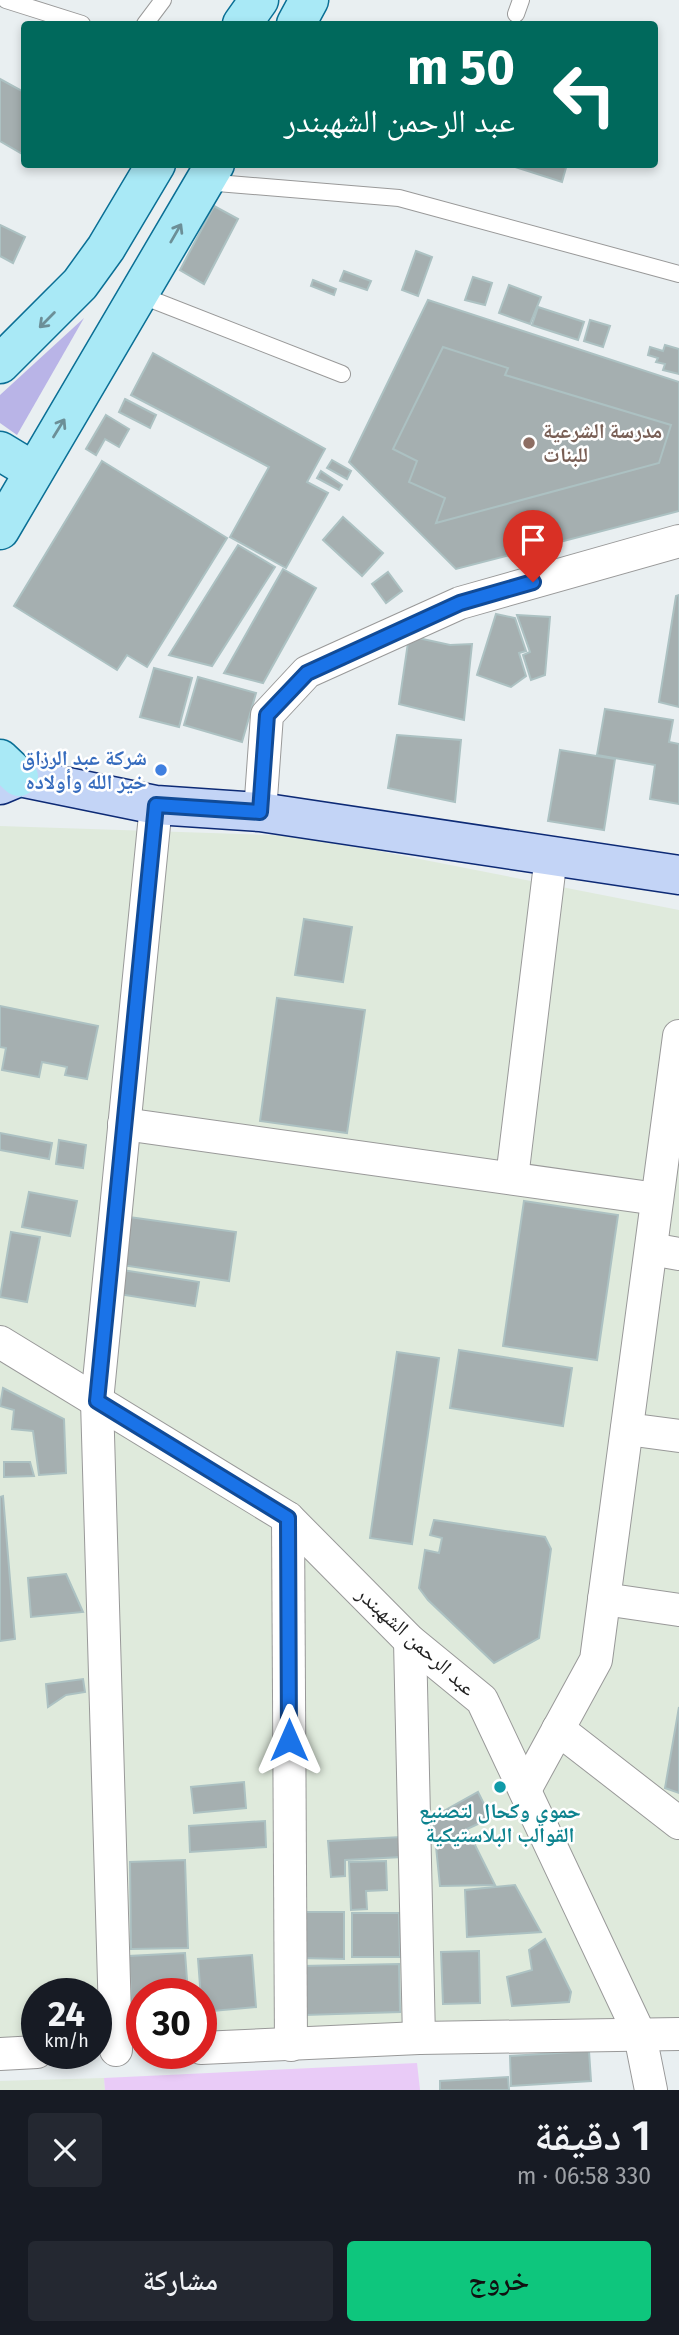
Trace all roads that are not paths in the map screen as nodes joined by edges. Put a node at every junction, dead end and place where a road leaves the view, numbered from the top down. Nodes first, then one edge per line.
1 (6, 0) edge
2 (163, 0) edge
3 (258, 0) edge
4 (309, 0) edge
5 (72, 21) edge
6 (147, 21) edge
7 (244, 21) edge
8 (298, 21) edge
9 (154, 168) edge
10 (210, 173) edge
11 (679, 274) edge
12 (80, 284) junction
13 (133, 307) junction
14 (0, 364) edge
15 (342, 374) dead end
16 (0, 451) edge
17 (33, 471) junction
18 (0, 530) edge
19 (679, 541) edge
20 (6, 774) edge
21 (156, 805) junction
22 (260, 812) junction
23 (551, 856) junction
24 (679, 876) edge
25 (679, 1036) edge
26 (676, 1084) edge
27 (124, 1124) junction
28 (512, 1178) junction
29 (657, 1199) junction
30 (665, 1252) edge
31 (0, 1342) edge
32 (97, 1401) junction
33 (627, 1429) junction
34 (679, 1436) edge
35 (288, 1518) junction
36 (604, 1599) junction
37 (679, 1610) edge
38 (410, 1641) junction
39 (558, 1729) junction
40 (526, 1788) junction
41 (679, 1823) edge
42 (679, 2034) edge
43 (640, 2035) junction
44 (419, 2038) junction
45 (291, 2045) junction
46 (217, 2047) edge
47 (118, 2050) edge
48 (21, 2053) edge
49 (0, 2054) edge
50 (652, 2090) edge

1 - 5 lane
2 - 6 lane
3 - 7 main road
4 - 8 main road
9 - 12 main road
10 - 11 lane
13 -> 10 main road
12 - 13 main road
12 -> 14 main road
13 - 15 lane
17 -> 13 main road
16 - 17 main road
17 - 18 main road
19 - 22 street
20 - 21 main road
21 - 22 main road
21 - 27 street
22 - 23 main road
23 - 24 main road
23 - 28 street
25 - 26 street
26 - 29 street
27 - 28 street
27 - 32 street
28 - 29 street
29 - 30 street
30 - 33 street
31 - 32 street, عبد الرحمن الشهبندر
32 - 35 street, عبد الرحمن الشهبندر
32 - 47 street
33 - 34 street
33 - 36 street
35 - 38 street, عبد الرحمن الشهبندر
35 - 45 street
36 - 37 street
36 - 39 street
38 - 40 street, عبد الرحمن الشهبندر
38 - 44 street
39 - 40 street
39 - 41 street
40 - 43 street, عبد الرحمن الشهبندر
42 - 43 street
43 - 44 street
43 - 50 street, عبد الرحمن الشهبندر
44 - 45 street
45 - 46 street
48 - 49 street

